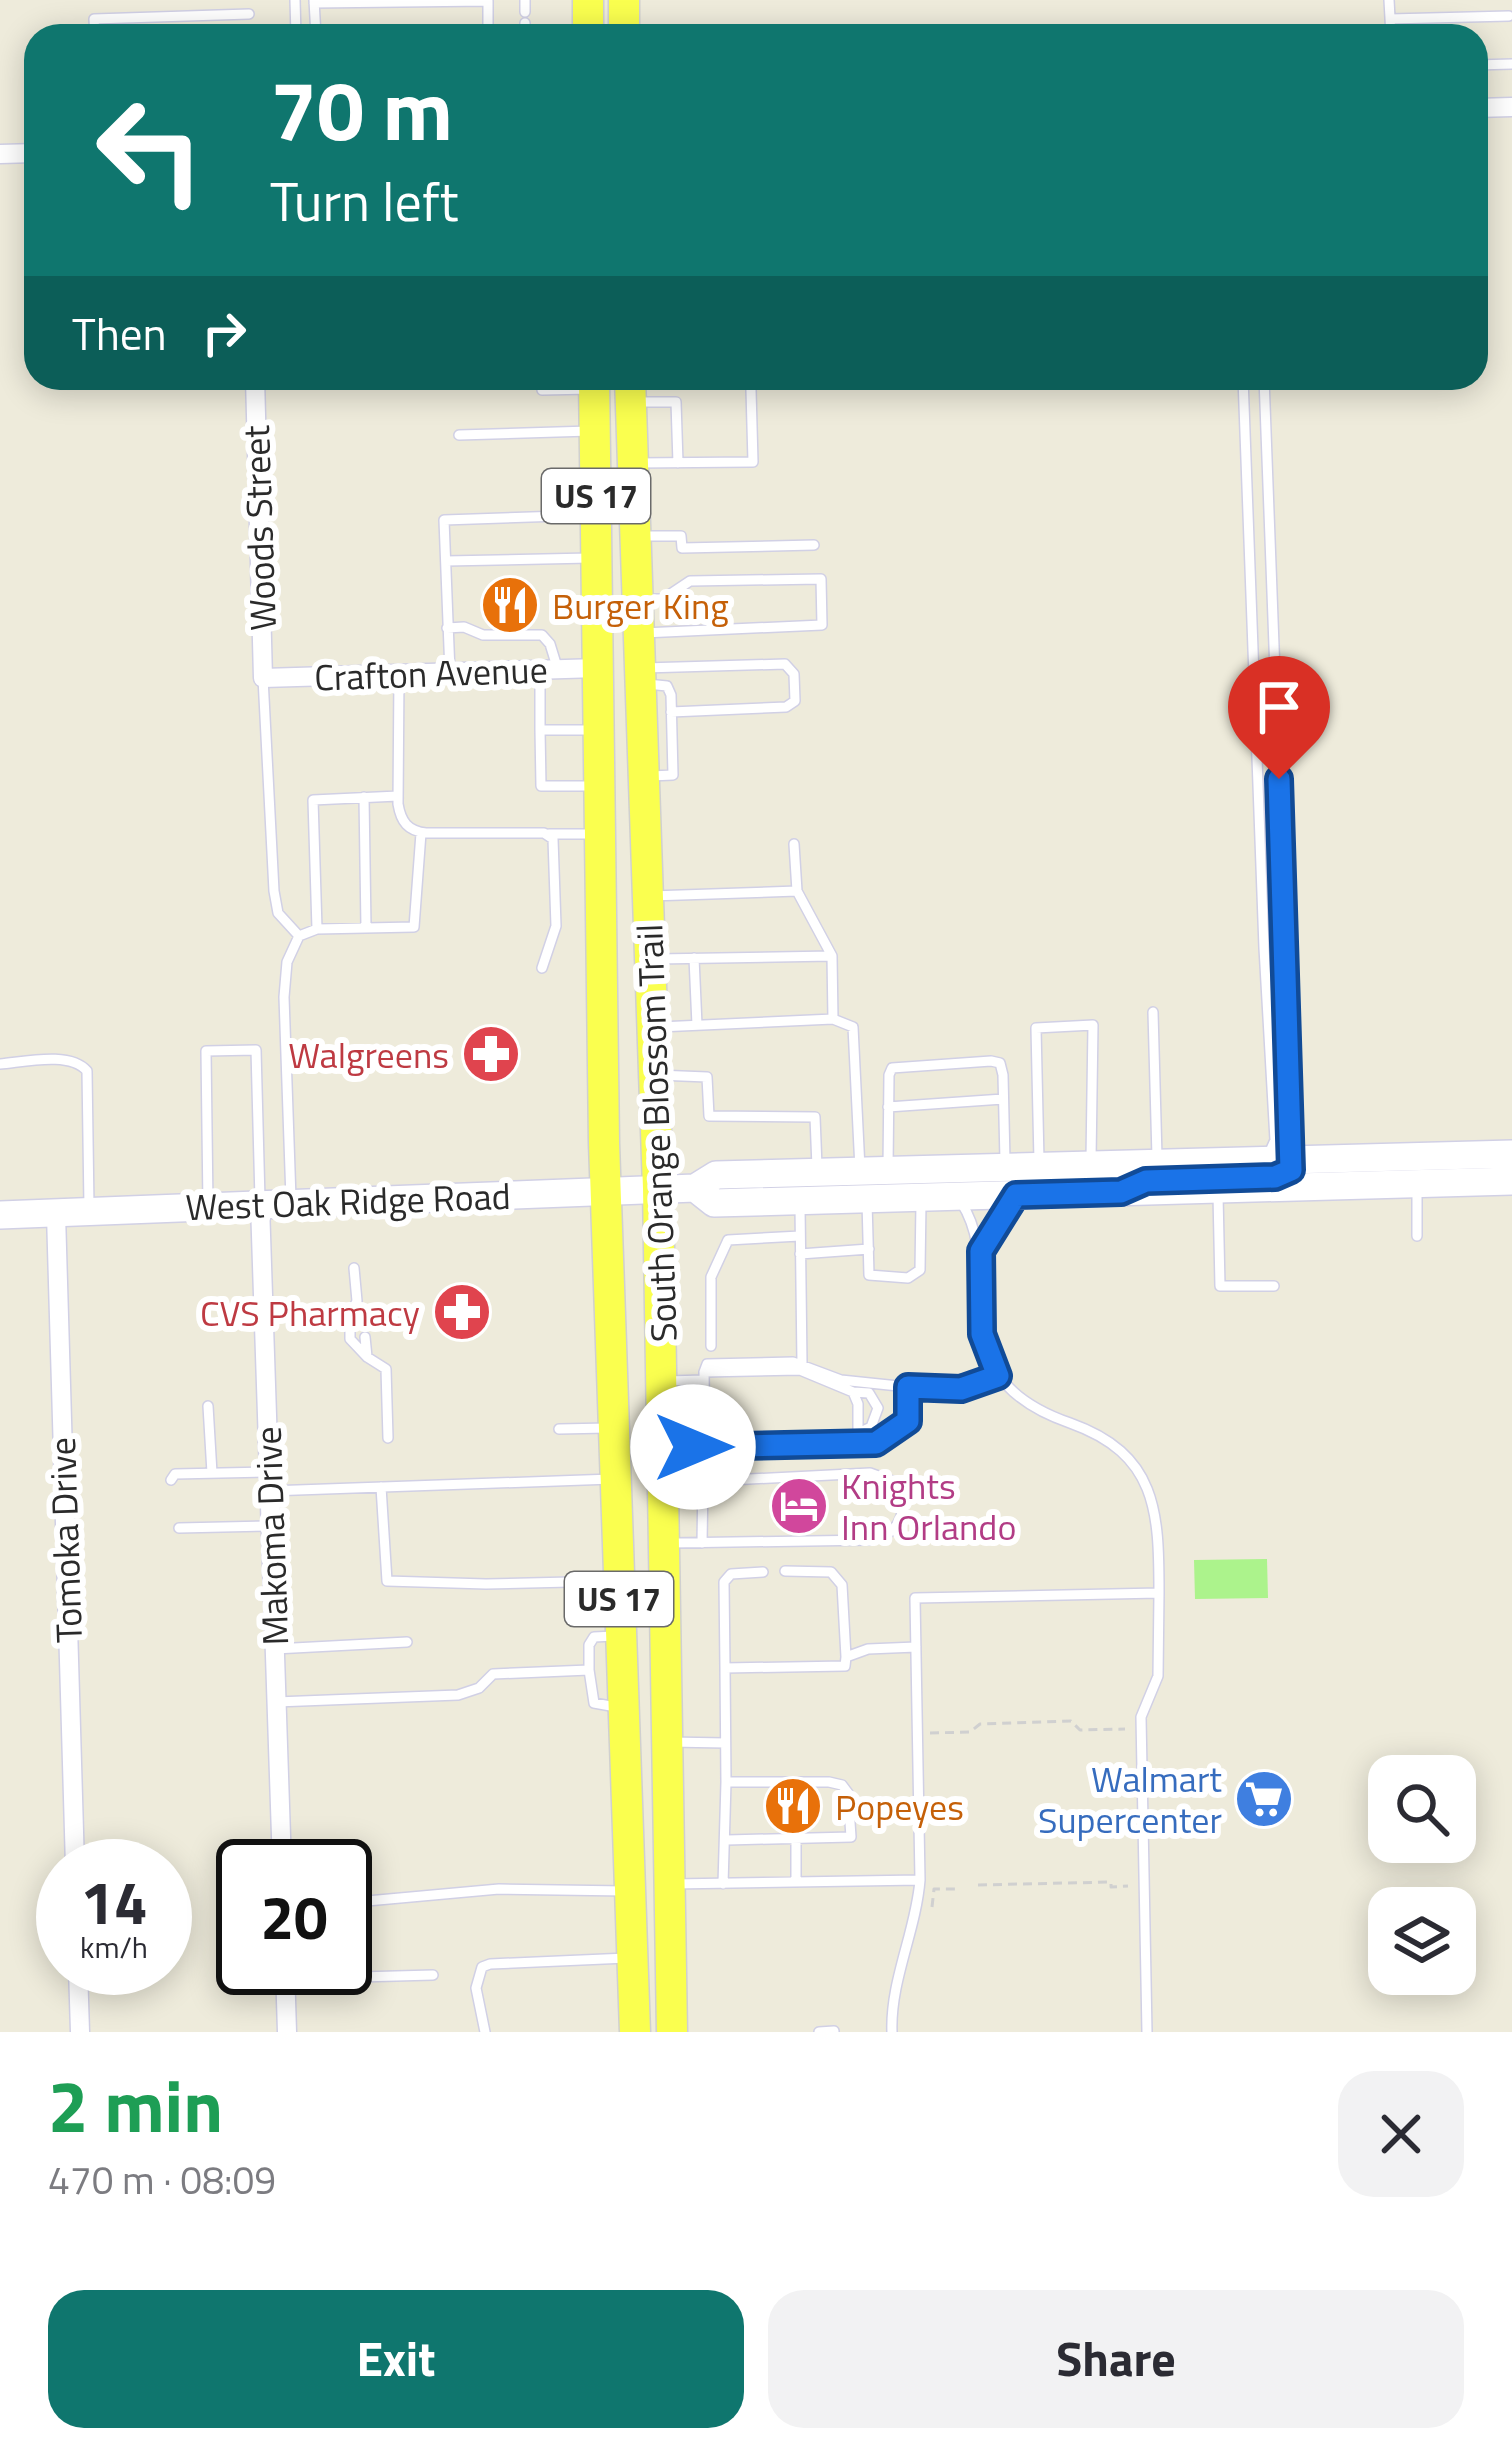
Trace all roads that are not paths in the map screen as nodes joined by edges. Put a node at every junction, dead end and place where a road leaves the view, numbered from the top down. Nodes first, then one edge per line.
1 (488, 0) edge
2 (1390, 0) edge
3 (314, 2) edge
4 (249, 14) dead end
5 (1509, 16) dead end
6 (1429, 18) junction
7 (1390, 19) junction
8 (94, 24) edge
9 (1390, 24) edge
10 (1429, 24) edge
11 (255, 390) edge
12 (594, 390) edge
13 (630, 390) edge
14 (751, 390) dead end
15 (1243, 390) edge
16 (1264, 390) edge
17 (595, 430) junction
18 (459, 435) dead end
19 (678, 463) junction
20 (632, 464) junction
21 (597, 514) junction
22 (634, 536) junction
23 (814, 544) dead end
24 (597, 558) junction
25 (446, 561) junction
26 (636, 599) junction
27 (447, 628) junction
28 (637, 633) junction
29 (598, 668) junction
30 (549, 670) junction
31 (451, 673) junction
32 (399, 675) junction
33 (640, 676) junction
34 (263, 677) junction
35 (671, 712) junction
36 (540, 730) junction
37 (599, 730) junction
38 (645, 776) junction
39 (599, 786) junction
40 (398, 796) junction
41 (364, 797) junction
42 (421, 832) junction
43 (549, 834) junction
44 (599, 834) junction
45 (794, 844) dead end
46 (796, 891) junction
47 (650, 896) junction
48 (366, 928) junction
49 (317, 929) junction
50 (298, 936) junction
51 (832, 956) junction
52 (694, 958) junction
53 (652, 959) junction
54 (542, 968) dead end
55 (1153, 1012) dead end
56 (833, 1019) junction
57 (697, 1025) junction
58 (654, 1027) junction
59 (0, 1064) edge
60 (655, 1075) junction
61 (1003, 1099) junction
62 (887, 1107) junction
63 (1512, 1154) edge
64 (1293, 1160) junction
65 (1264, 1161) junction
66 (1157, 1163) junction
67 (1512, 1164) edge
68 (1091, 1165) junction
69 (1006, 1166) junction
70 (1040, 1166) junction
71 (817, 1173) junction
72 (872, 1181) junction
73 (1512, 1181) edge
74 (1417, 1184) junction
75 (658, 1188) junction
76 (695, 1188) junction
77 (606, 1190) junction
78 (1218, 1190) junction
79 (1121, 1192) junction
80 (1016, 1195) junction
81 (957, 1197) junction
82 (921, 1198) junction
83 (800, 1201) junction
84 (751, 1202) junction
85 (291, 1204) junction
86 (260, 1205) junction
87 (208, 1208) junction
88 (90, 1212) junction
89 (56, 1214) junction
90 (0, 1215) edge
91 (800, 1236) junction
92 (1417, 1236) dead end
93 (752, 1238) junction
94 (868, 1250) junction
95 (981, 1251) junction
96 (800, 1254) junction
97 (354, 1268) dead end
98 (1274, 1286) dead end
99 (357, 1300) junction
100 (364, 1317) dead end
101 (365, 1337) dead end
102 (711, 1346) dead end
103 (367, 1357) junction
104 (802, 1364) junction
105 (704, 1376) junction
106 (998, 1376) junction
107 (663, 1382) junction
108 (908, 1387) junction
109 (853, 1392) junction
110 (208, 1406) dead end
111 (613, 1428) junction
112 (559, 1430) dead end
113 (858, 1431) junction
114 (388, 1438) dead end
115 (856, 1444) junction
116 (705, 1446) junction
117 (664, 1448) junction
118 (212, 1473) junction
119 (614, 1479) junction
120 (171, 1480) dead end
121 (704, 1480) junction
122 (269, 1481) junction
123 (665, 1483) junction
124 (381, 1487) junction
125 (271, 1526) junction
126 (179, 1528) dead end
127 (666, 1543) junction
128 (702, 1543) junction
129 (785, 1571) dead end
130 (763, 1572) dead end
131 (618, 1581) junction
132 (1159, 1593) junction
133 (621, 1636) junction
134 (407, 1642) dead end
135 (916, 1648) junction
136 (275, 1649) junction
137 (846, 1657) junction
138 (725, 1668) junction
139 (589, 1670) junction
140 (276, 1702) junction
141 (625, 1707) junction
142 (666, 1741) junction
143 (725, 1743) junction
144 (726, 1782) junction
145 (920, 1810) junction
146 (850, 1811) junction
147 (74, 1839) edge
148 (280, 1839) edge
149 (796, 1839) junction
150 (727, 1840) junction
151 (920, 1880) junction
152 (796, 1882) junction
153 (723, 1884) junction
154 (669, 1885) junction
155 (631, 1891) junction
156 (372, 1901) edge
157 (633, 1958) junction
158 (433, 1975) dead end
159 (372, 1976) edge
160 (79, 1995) edge
161 (286, 1995) edge
162 (834, 2031) edge
163 (80, 2032) edge
164 (287, 2032) edge
165 (485, 2032) edge
166 (635, 2032) edge
167 (672, 2032) edge
168 (819, 2032) edge
169 (892, 2032) edge
170 (1147, 2032) edge

1 - 3 lane
2 - 7 lane
4 - 8 lane
5 - 6 lane
6 - 7 lane
6 - 10 lane
7 - 9 lane
11 - 34 street, Woods Street
12 - 17 main road, South Orange Blossom Trail / US 17
13 - 19 lane
13 - 20 main road, South Orange Blossom Trail / US 17
14 - 19 lane
15 - 65 lane
16 - 64 lane
17 - 18 lane
17 - 21 main road, South Orange Blossom Trail / US 17
19 - 20 lane
20 - 22 main road, South Orange Blossom Trail / US 17
21 - 24 main road, South Orange Blossom Trail / US 17
21 - 25 lane
22 - 23 lane
22 - 26 main road, South Orange Blossom Trail / US 17
24 - 25 lane
24 - 29 main road, South Orange Blossom Trail / US 17
25 - 27 lane
26 - 28 main road, South Orange Blossom Trail / US 17
26 - 28 lane
27 - 30 lane
27 - 31 lane
28 - 33 main road, South Orange Blossom Trail / US 17
29 - 30 street, Crafton Avenue
29 - 37 main road, South Orange Blossom Trail / US 17
30 - 31 street, Crafton Avenue
30 - 36 lane
31 - 32 street, Crafton Avenue
32 - 34 street, Crafton Avenue
32 - 40 lane
33 - 35 lane
33 - 35 lane
33 - 38 main road, South Orange Blossom Trail / US 17
34 - 50 lane
35 - 38 lane
36 - 37 lane
36 - 39 lane
37 - 39 main road, South Orange Blossom Trail / US 17
38 - 47 main road, South Orange Blossom Trail / US 17
39 - 44 main road, South Orange Blossom Trail / US 17
40 - 41 lane
40 - 42 lane
41 - 48 lane
41 - 49 lane
42 - 43 lane
42 - 48 lane
43 - 44 lane
43 - 54 lane
44 - 77 main road, South Orange Blossom Trail / US 17
45 - 46 lane
46 - 47 lane
46 - 51 lane
47 - 53 main road, South Orange Blossom Trail / US 17
48 - 49 lane
49 - 50 lane
50 - 85 lane
51 - 52 lane
51 - 56 lane
52 - 53 lane
52 - 57 lane
53 - 58 main road, South Orange Blossom Trail / US 17
55 - 66 lane
56 - 57 lane
56 - 72 lane
57 - 58 lane
58 - 60 main road, South Orange Blossom Trail / US 17
59 - 88 lane
60 - 71 lane
60 - 75 main road, South Orange Blossom Trail / US 17
61 - 62 lane
61 - 62 lane
61 - 69 lane
62 - 72 lane
63 - 64 street, West Oak Ridge Road
64 - 65 street, West Oak Ridge Road
64 - 79 street
65 - 66 street, West Oak Ridge Road
66 - 68 street, West Oak Ridge Road
67 - 74 street
68 - 70 street, West Oak Ridge Road
68 - 70 lane
69 - 70 street, West Oak Ridge Road
69 - 72 street, West Oak Ridge Road
71 - 72 street, West Oak Ridge Road
71 - 76 street, West Oak Ridge Road
72 - 82 street, West Oak Ridge Road
72 - 83 street, West Oak Ridge Road
72 - 94 lane
73 - 74 street, West Oak Ridge Road
74 - 78 street, West Oak Ridge Road
74 - 92 lane
75 - 76 street, West Oak Ridge Road
75 - 77 street, West Oak Ridge Road
75 - 107 main road, South Orange Blossom Trail / US 17
76 - 84 street, West Oak Ridge Road
77 - 85 street, West Oak Ridge Road
77 - 111 main road, South Orange Blossom Trail / US 17
78 - 79 street, West Oak Ridge Road
78 - 98 lane
79 - 80 street, West Oak Ridge Road
80 - 81 street, West Oak Ridge Road
80 - 95 lane
81 - 82 street, West Oak Ridge Road
81 - 95 lane
82 - 94 lane
83 - 84 street, West Oak Ridge Road
83 - 91 lane
84 - 93 lane
85 - 86 street, West Oak Ridge Road
86 - 87 street, West Oak Ridge Road
86 - 87 lane
86 - 122 street, Makoma Drive
87 - 88 street, West Oak Ridge Road
88 - 89 street, West Oak Ridge Road
89 - 90 street, West Oak Ridge Road
89 - 147 street, Tomoka Drive
91 - 93 lane
91 - 96 lane
93 - 102 lane
94 - 96 lane
95 - 106 lane
96 - 104 lane
97 - 99 lane
99 - 100 lane
99 - 103 lane
101 - 103 lane
103 - 114 lane
104 - 105 lane
104 - 108 lane
105 - 107 lane
105 - 109 lane
105 - 116 lane
106 - 108 lane
106 - 132 lane
107 - 117 main road, South Orange Blossom Trail / US 17
108 - 115 lane
109 - 113 lane
109 - 113 lane
110 - 118 lane
111 - 112 lane
111 - 119 main road, South Orange Blossom Trail / US 17
113 - 115 lane
115 - 116 lane
116 - 117 lane
117 - 123 main road, South Orange Blossom Trail / US 17
118 - 120 lane
118 - 122 lane
119 - 124 lane
119 - 131 main road, South Orange Blossom Trail / US 17
121 - 123 lane
121 - 128 lane
121 - 128 lane
122 - 124 lane
122 - 125 street, Makoma Drive
123 - 127 main road, South Orange Blossom Trail / US 17
124 - 131 lane
125 - 126 lane
125 - 136 street, Makoma Drive
127 - 128 lane
127 - 142 main road, South Orange Blossom Trail / US 17
129 - 137 lane
130 - 138 lane
131 - 133 main road, South Orange Blossom Trail / US 17
132 - 135 lane
132 - 170 lane
133 - 139 lane
133 - 141 main road, South Orange Blossom Trail / US 17
134 - 136 lane
135 - 137 lane
135 - 145 lane
136 - 140 street, Makoma Drive
137 - 138 lane
138 - 143 lane
139 - 140 lane
139 - 141 lane
140 - 148 street, Makoma Drive
141 - 155 main road, South Orange Blossom Trail / US 17
142 - 143 lane
142 - 154 main road, South Orange Blossom Trail / US 17
143 - 144 lane
144 - 146 lane
144 - 150 lane
145 - 146 lane
145 - 151 lane
146 - 149 lane
149 - 150 lane
149 - 152 lane
150 - 153 lane
151 - 152 lane
151 - 169 lane
152 - 153 lane
153 - 154 lane
154 - 167 main road, South Orange Blossom Trail / US 17
155 - 156 lane
155 - 157 main road, South Orange Blossom Trail / US 17
157 - 165 lane
157 - 166 main road, South Orange Blossom Trail / US 17
158 - 159 lane
160 - 163 street
161 - 164 street
162 - 168 lane

